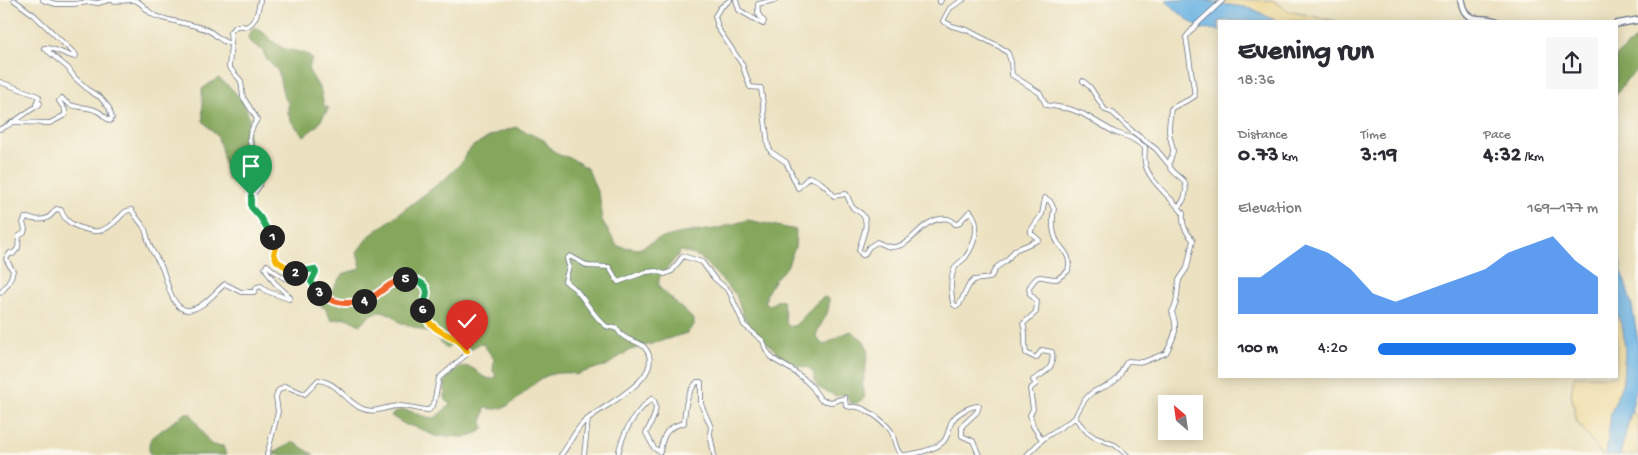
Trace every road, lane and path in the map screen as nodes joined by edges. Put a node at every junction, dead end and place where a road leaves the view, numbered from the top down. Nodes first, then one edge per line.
1 (14, 0) edge
2 (43, 0) edge
3 (110, 0) edge
4 (260, 0) edge
5 (730, 0) edge
6 (736, 0) edge
7 (775, 0) edge
8 (963, 0) edge
9 (1223, 0) edge
10 (1461, 0) edge
11 (1488, 20) edge
12 (1638, 20) edge
13 (1618, 24) edge
14 (231, 44) junction
15 (1083, 81) dead end
16 (0, 82) edge
17 (12, 122) junction
18 (0, 129) edge
19 (1170, 166) junction
20 (1178, 206) junction
21 (311, 282) junction
22 (0, 293) edge
23 (1075, 418) junction
24 (588, 419) junction
25 (1042, 440) junction
26 (897, 453) edge
27 (267, 455) edge
28 (561, 455) edge
29 (584, 455) edge
30 (618, 455) edge
31 (714, 455) edge
32 (979, 455) edge
33 (1027, 455) edge
34 (1127, 455) edge

1 - 17 street
2 - 3 street
3 - 14 street
4 - 14 street
5 - 25 street
6 - 7 street
8 - 20 street
9 - 19 street
10 - 11 highway
12 - 13 highway
14 - 21 street
15 - 19 street
16 - 17 street
17 - 18 street
19 - 20 street
20 - 23 street
21 - 22 street
21 - 27 street
23 - 25 street
23 - 34 street
24 - 26 street
24 - 28 street
24 - 29 street
25 - 33 street
26 - 32 street
30 - 31 street

